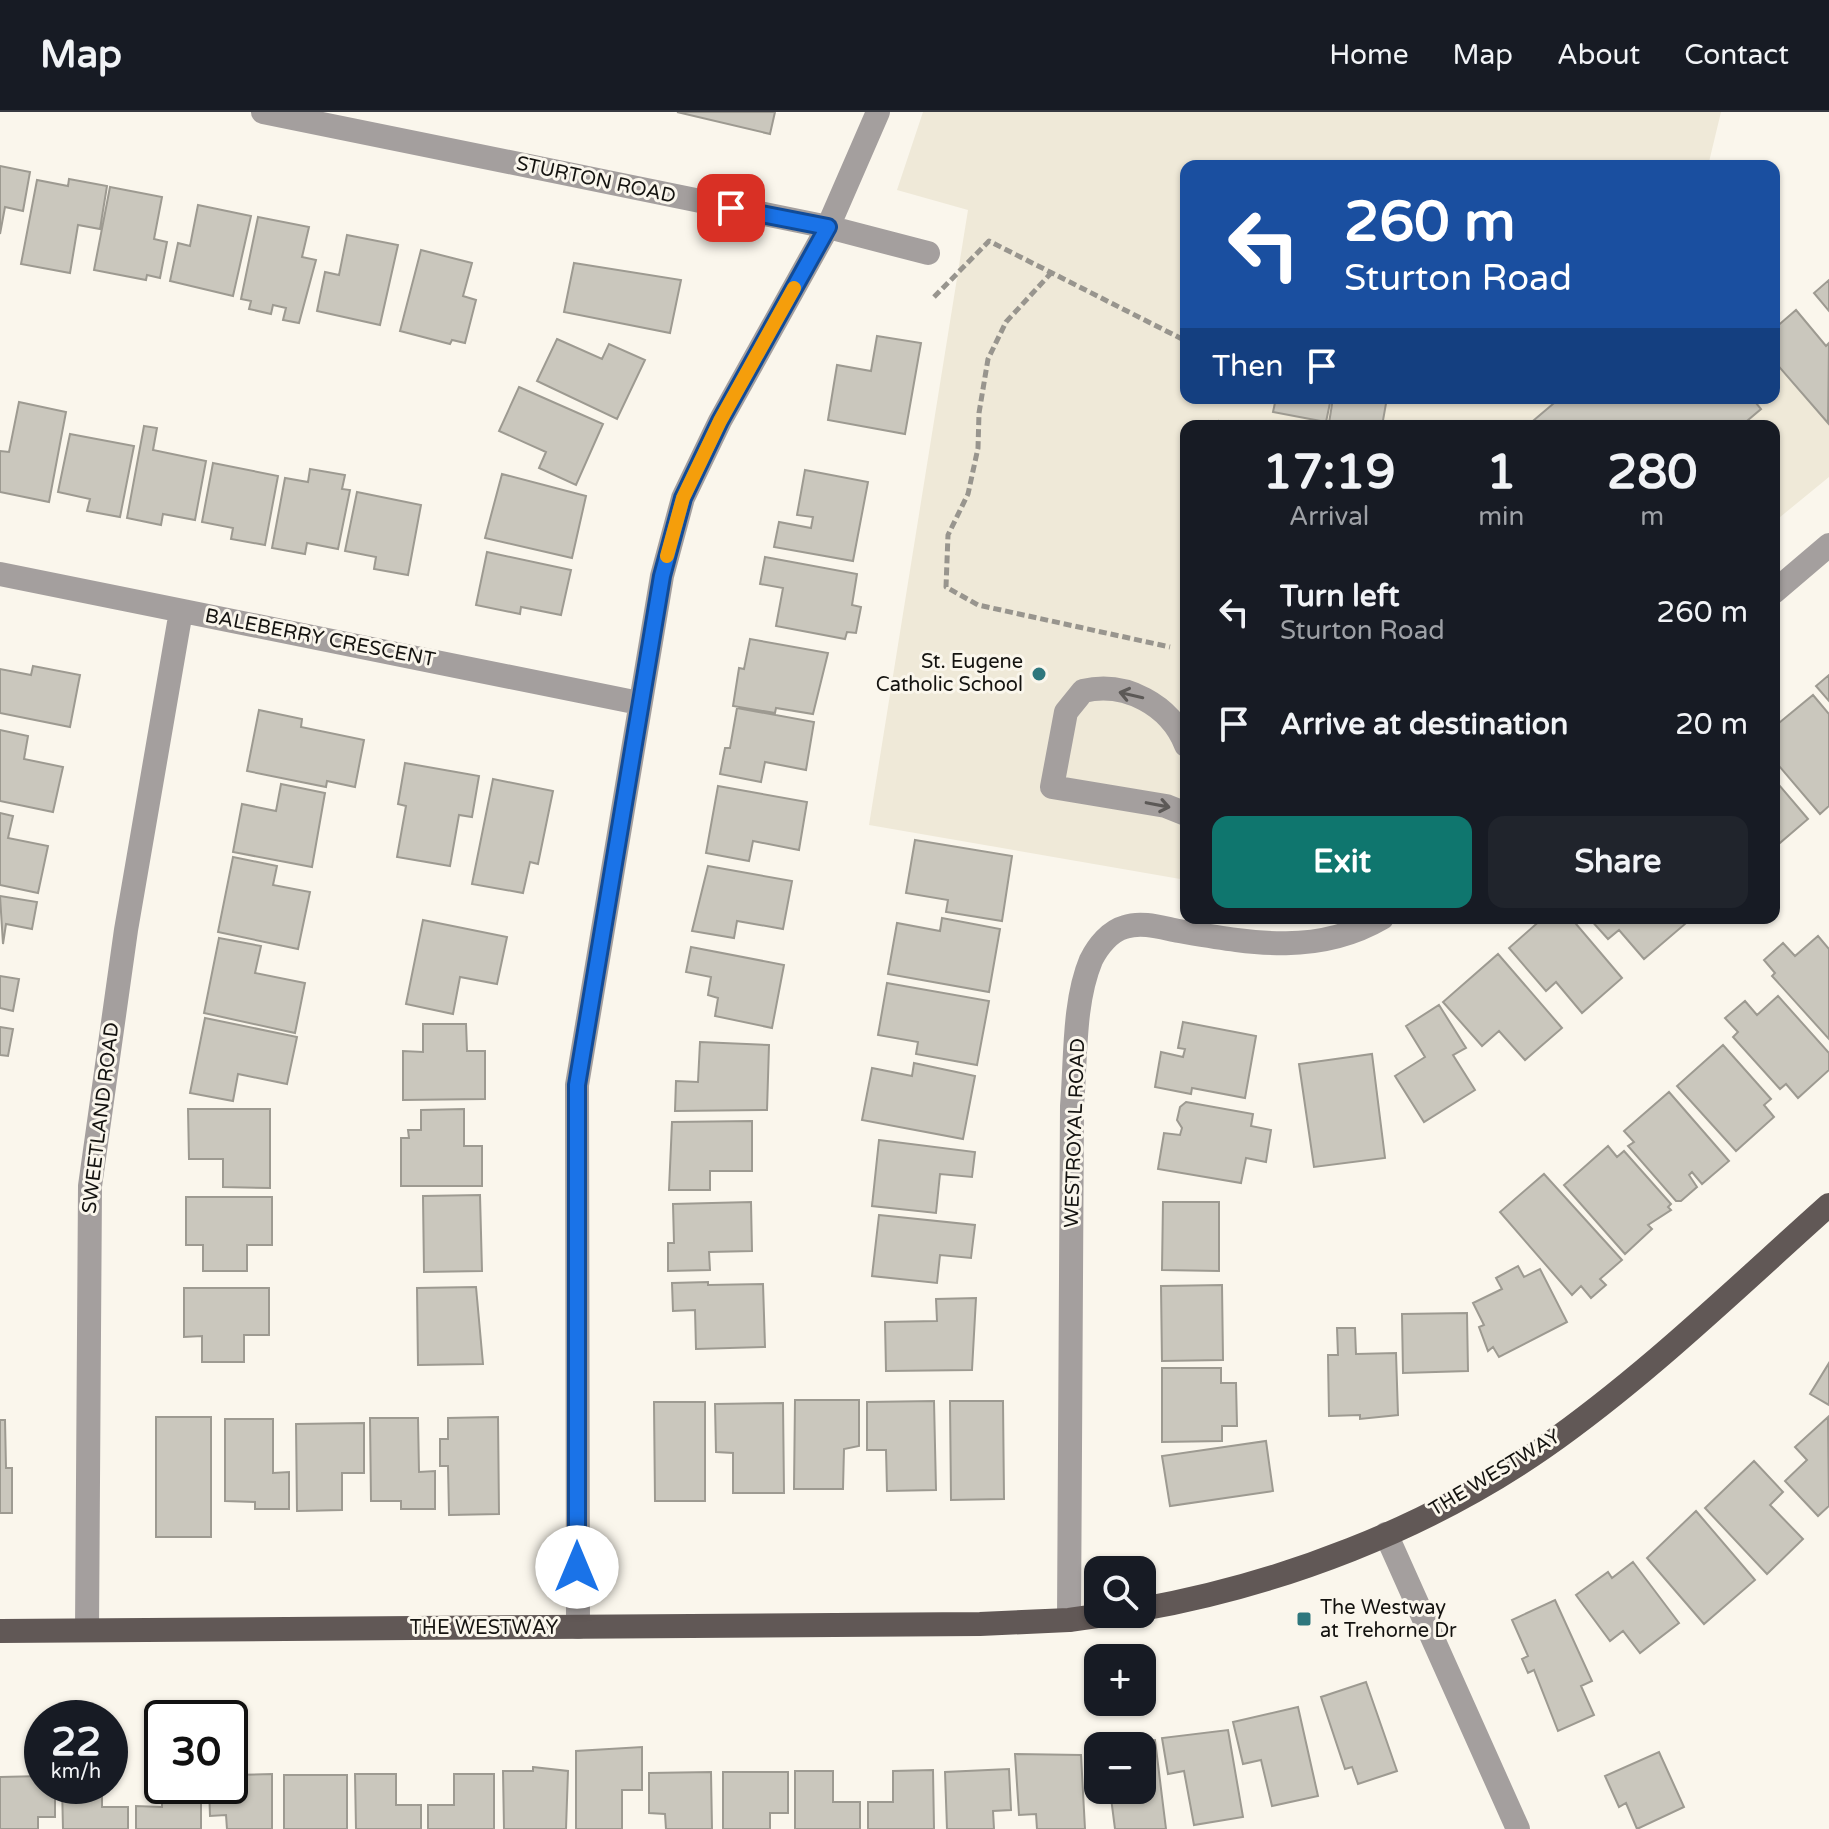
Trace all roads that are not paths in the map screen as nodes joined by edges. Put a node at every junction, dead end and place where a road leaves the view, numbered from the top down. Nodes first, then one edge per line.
1 (263, 112) edge
2 (878, 112) edge
3 (828, 227) junction
4 (928, 253) dead end
5 (1829, 545) edge
6 (0, 574) edge
7 (1780, 587) edge
8 (181, 611) junction
9 (639, 703) junction
10 (1180, 734) edge
11 (1180, 812) edge
12 (1369, 924) edge
13 (1195, 926) edge
14 (1829, 1205) edge
15 (1386, 1534) junction
16 (1156, 1606) edge
17 (1084, 1618) edge
18 (1069, 1620) junction
19 (578, 1627) junction
20 (87, 1630) junction
21 (0, 1631) edge
22 (1518, 1829) edge

1 - 3 street, STURTON ROAD
2 - 3 street
3 - 4 street, STURTON ROAD
3 - 9 street
5 - 7 street
6 - 8 street, BALEBERRY CRESCENT
8 - 9 street, BALEBERRY CRESCENT
8 - 20 street, SWEETLAND ROAD
9 - 19 street
10 -> 11 street
12 - 13 street, WESTROYAL ROAD
13 - 18 street, WESTROYAL ROAD
14 - 15 main road, THE WESTWAY
15 - 16 main road, THE WESTWAY
15 - 22 street
17 - 18 main road, THE WESTWAY
18 - 19 main road, THE WESTWAY
19 - 20 main road, THE WESTWAY
20 - 21 main road, THE WESTWAY

